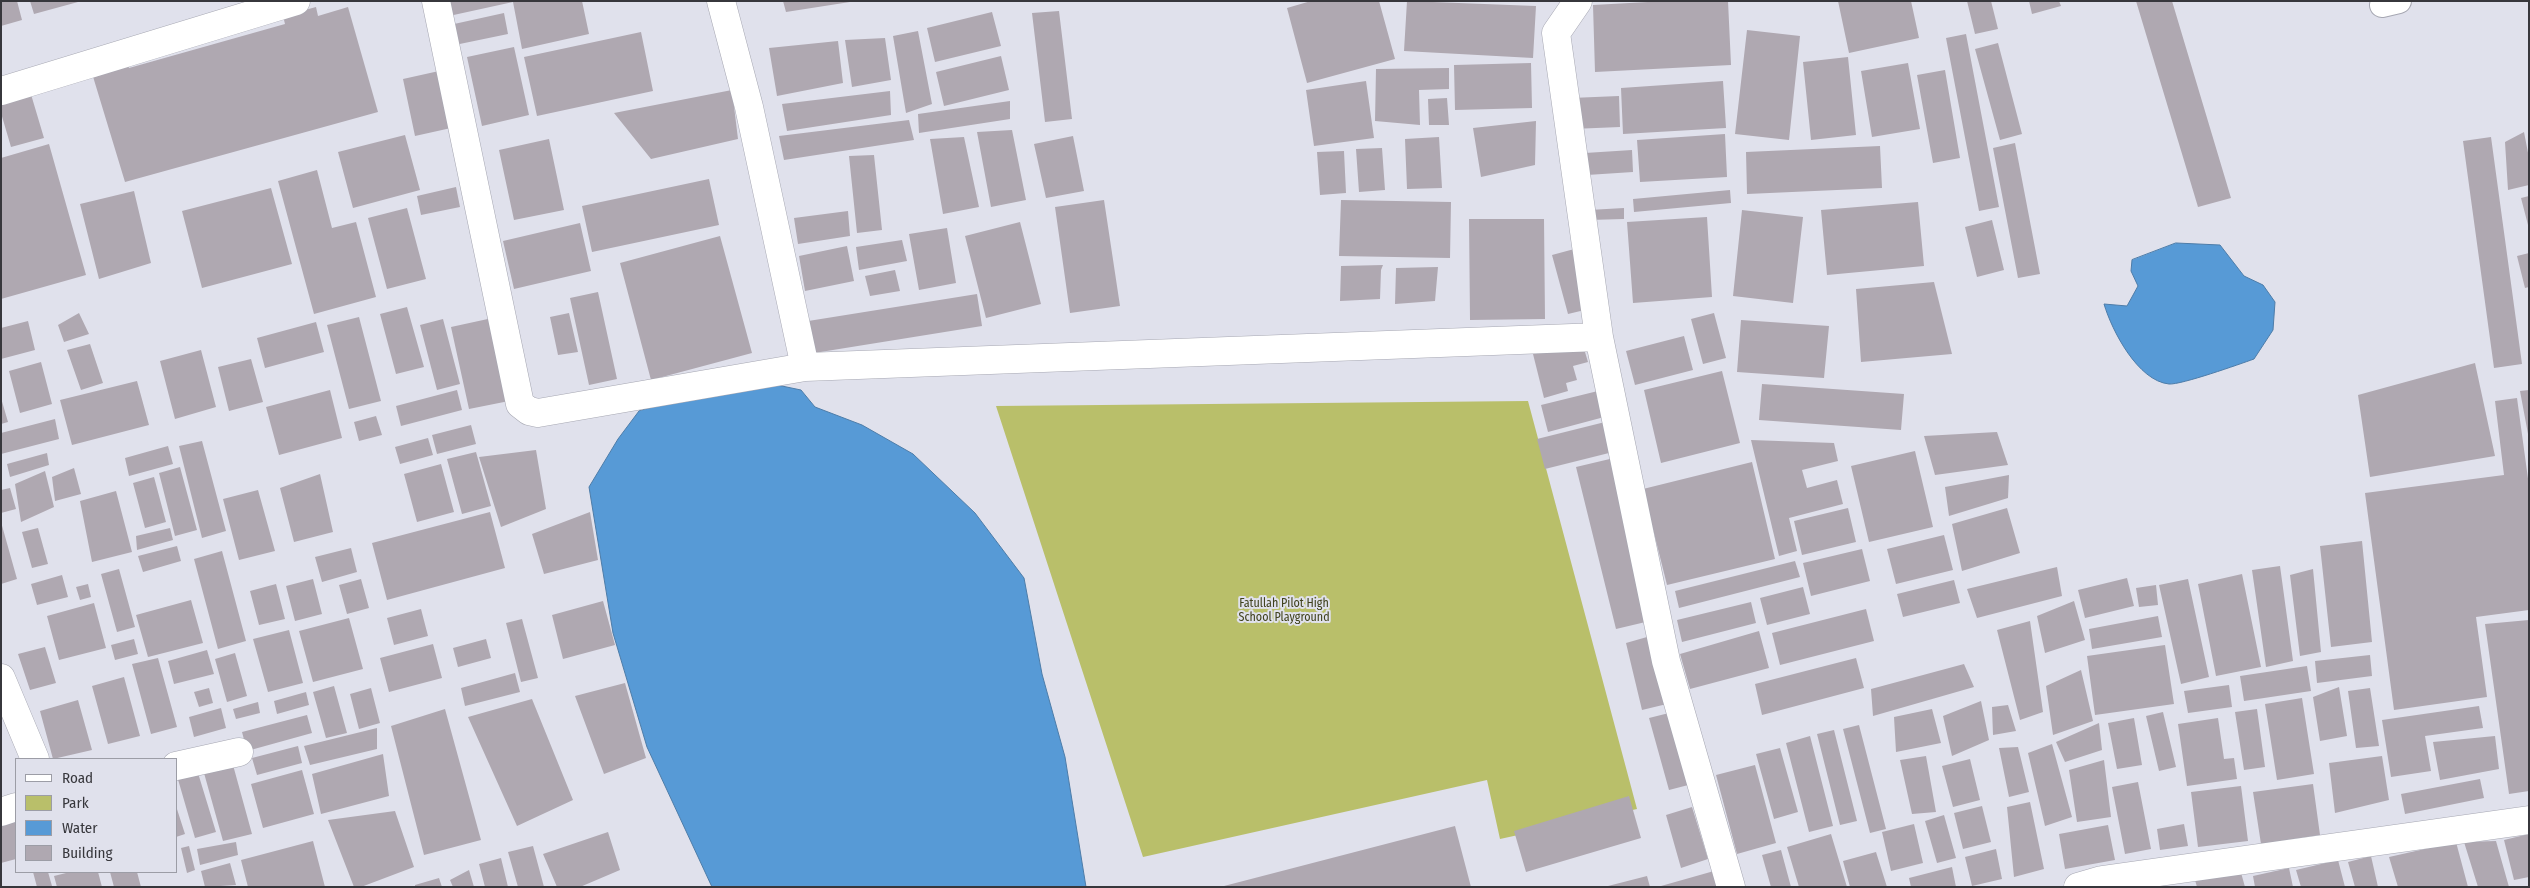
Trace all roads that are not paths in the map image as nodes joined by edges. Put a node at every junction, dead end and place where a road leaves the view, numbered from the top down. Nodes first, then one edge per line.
1 (296, 1) edge
2 (436, 1) edge
3 (721, 1) edge
4 (1578, 1) edge
5 (1, 91) edge
6 (1599, 337) junction
7 (804, 367) junction
8 (1, 678) edge
9 (239, 752) dead end
10 (35, 758) edge
11 (178, 766) edge
12 (15, 807) edge
13 (1, 812) edge
14 (2529, 820) edge
15 (1731, 887) edge
16 (2078, 887) edge

1 - 5 street
2 - 7 street
3 - 7 street
4 - 6 street
6 - 7 street
6 - 15 street
8 - 10 street
9 - 11 street
12 - 13 street
14 - 16 street

